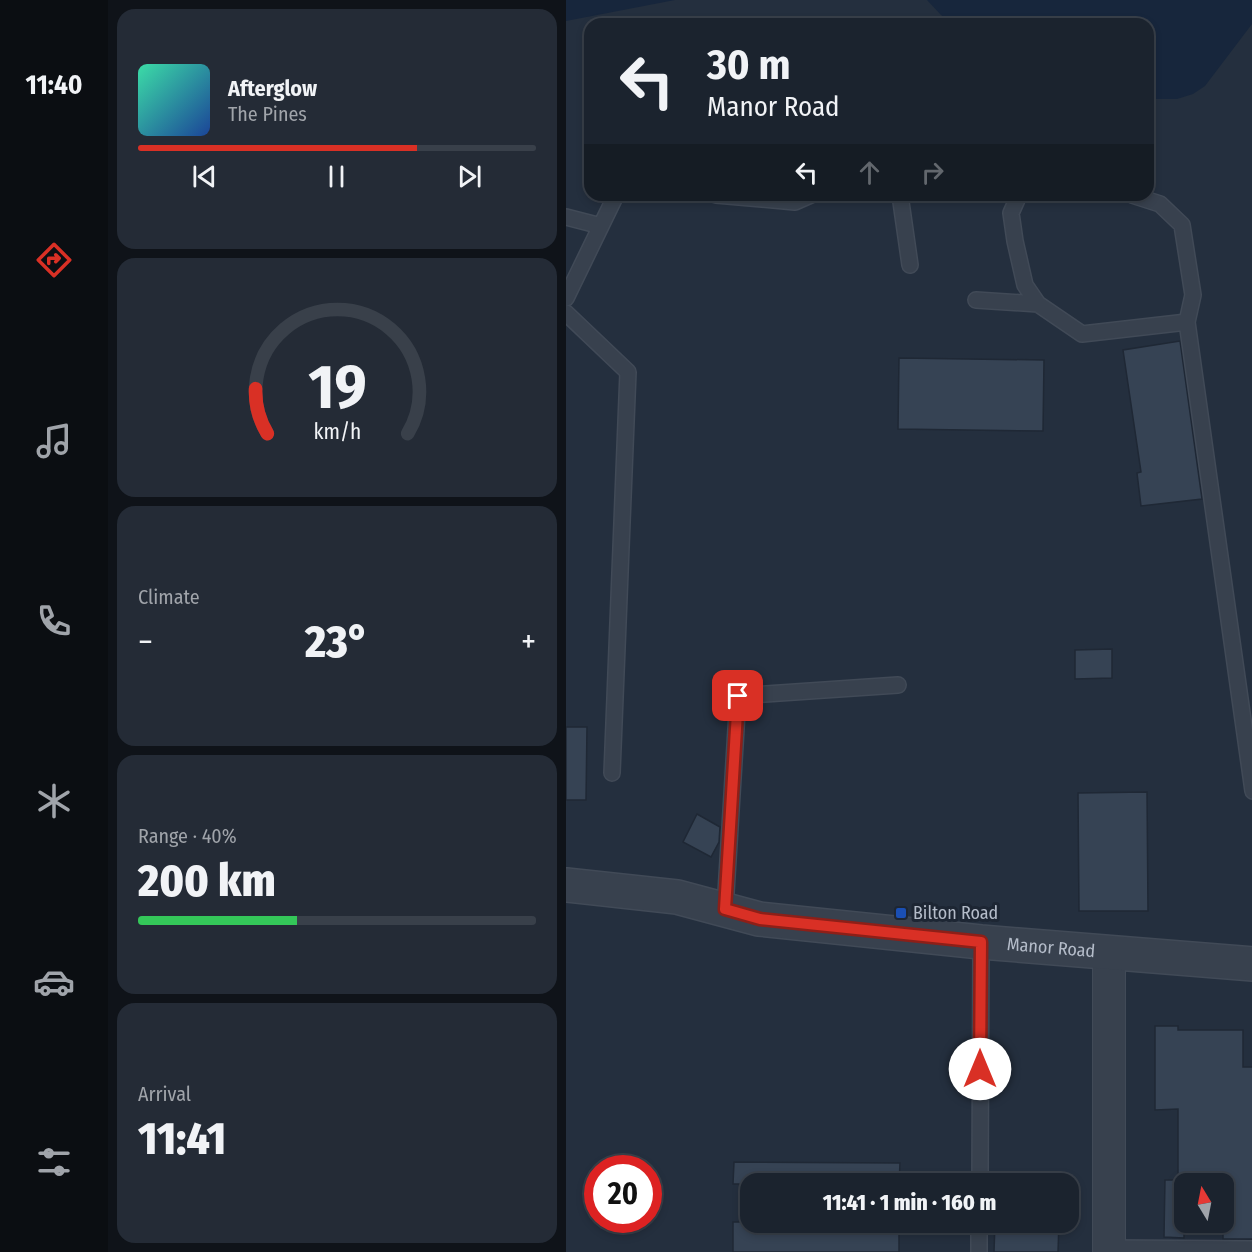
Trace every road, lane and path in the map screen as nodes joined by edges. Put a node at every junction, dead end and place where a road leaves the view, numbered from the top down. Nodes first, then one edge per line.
1 (613, 201) edge
2 (901, 201) edge
3 (1016, 201) edge
4 (1151, 201) edge
5 (566, 217) edge
6 (601, 226) junction
7 (910, 265) dead end
8 (566, 298) edge
9 (976, 300) dead end
10 (1038, 304) junction
11 (566, 313) edge
12 (1187, 322) junction
13 (898, 685) dead end
14 (612, 774) dead end
15 (1253, 791) edge
16 (566, 885) edge
17 (725, 909) junction
18 (981, 942) junction
19 (1109, 953) junction
20 (1253, 964) edge
21 (980, 1173) edge
22 (979, 1233) edge
23 (1253, 1249) edge
24 (1109, 1250) edge
25 (979, 1252) edge

1 - 6 lane
2 - 7 lane
3 - 10 lane
4 - 12 lane
5 - 6 lane
6 - 8 lane
9 - 10 lane
10 - 12 lane
11 - 14 lane
12 - 15 lane
13 - 17 lane
16 - 17 street, Manor Road
17 - 18 street, Manor Road
18 - 19 street, Manor Road
18 - 21 lane
19 - 20 street, Manor Road
19 - 24 street
22 - 25 lane
23 - 24 lane

